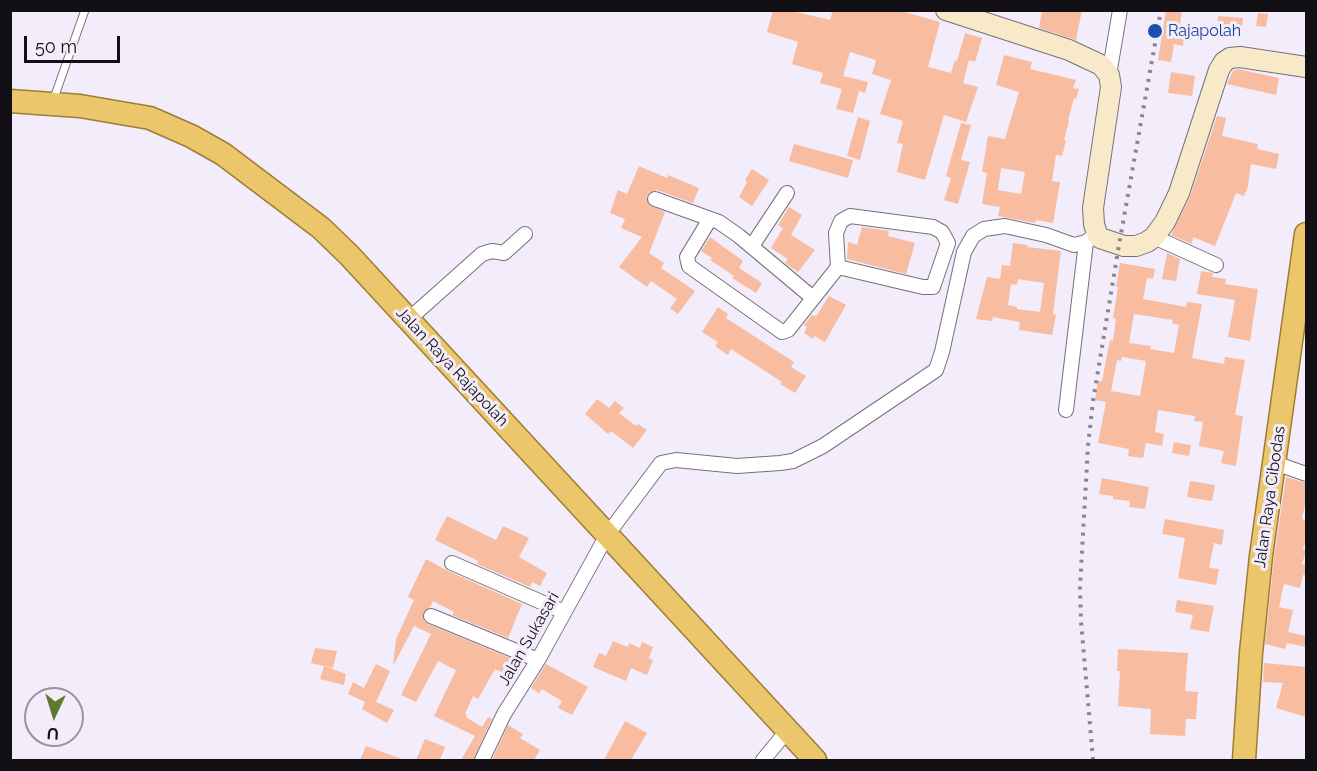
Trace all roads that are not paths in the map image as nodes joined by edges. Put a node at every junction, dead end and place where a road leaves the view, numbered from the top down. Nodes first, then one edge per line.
1 (86, 10) edge
2 (946, 10) edge
3 (1120, 10) edge
4 (1306, 67) edge
5 (1109, 75) junction
6 (10, 101) edge
7 (52, 104) junction
8 (787, 193) dead end
9 (655, 198) dead end
10 (710, 219) junction
11 (525, 234) dead end
12 (1306, 234) edge
13 (1154, 237) junction
14 (1091, 238) junction
15 (752, 246) junction
16 (1216, 265) dead end
17 (838, 267) junction
18 (933, 287) junction
19 (813, 298) junction
20 (953, 300) junction
21 (408, 320) junction
22 (782, 342) dead end
23 (1066, 410) dead end
24 (1275, 463) junction
25 (1306, 474) edge
26 (607, 535) junction
27 (452, 563) dead end
28 (564, 612) junction
29 (431, 616) dead end
30 (538, 660) junction
31 (788, 731) junction
32 (482, 760) edge
33 (763, 760) edge
34 (815, 760) edge
35 (1244, 760) edge

1 - 7 lane
2 - 5 main road
3 - 5 street
4 - 13 main road
5 - 14 main road
6 - 7 highway, Jalan Raya Rajapolah
7 - 21 highway, Jalan Raya Rajapolah
8 - 15 street
9 - 10 street
10 - 15 street
10 - 19 street
11 - 21 street
12 - 24 highway, Jalan Raya Cibodas
13 - 14 main road
13 - 16 street
14 - 20 street
14 - 23 street
15 - 19 street
17 - 18 street
17 - 18 street
17 - 19 street
18 - 20 street
19 - 20 street
19 - 22 street
20 - 26 street, Jalan Sukasari
21 - 26 highway, Jalan Raya Rajapolah
24 - 25 street
24 - 35 highway, Jalan Raya Cibodas
26 - 28 street, Jalan Sukasari
26 - 31 highway, Jalan Raya Rajapolah
27 - 28 street
28 - 30 street, Jalan Sukasari
29 - 30 street
30 - 32 street, Jalan Sukasari
31 - 33 street
31 - 34 highway, Jalan Raya Rajapolah

